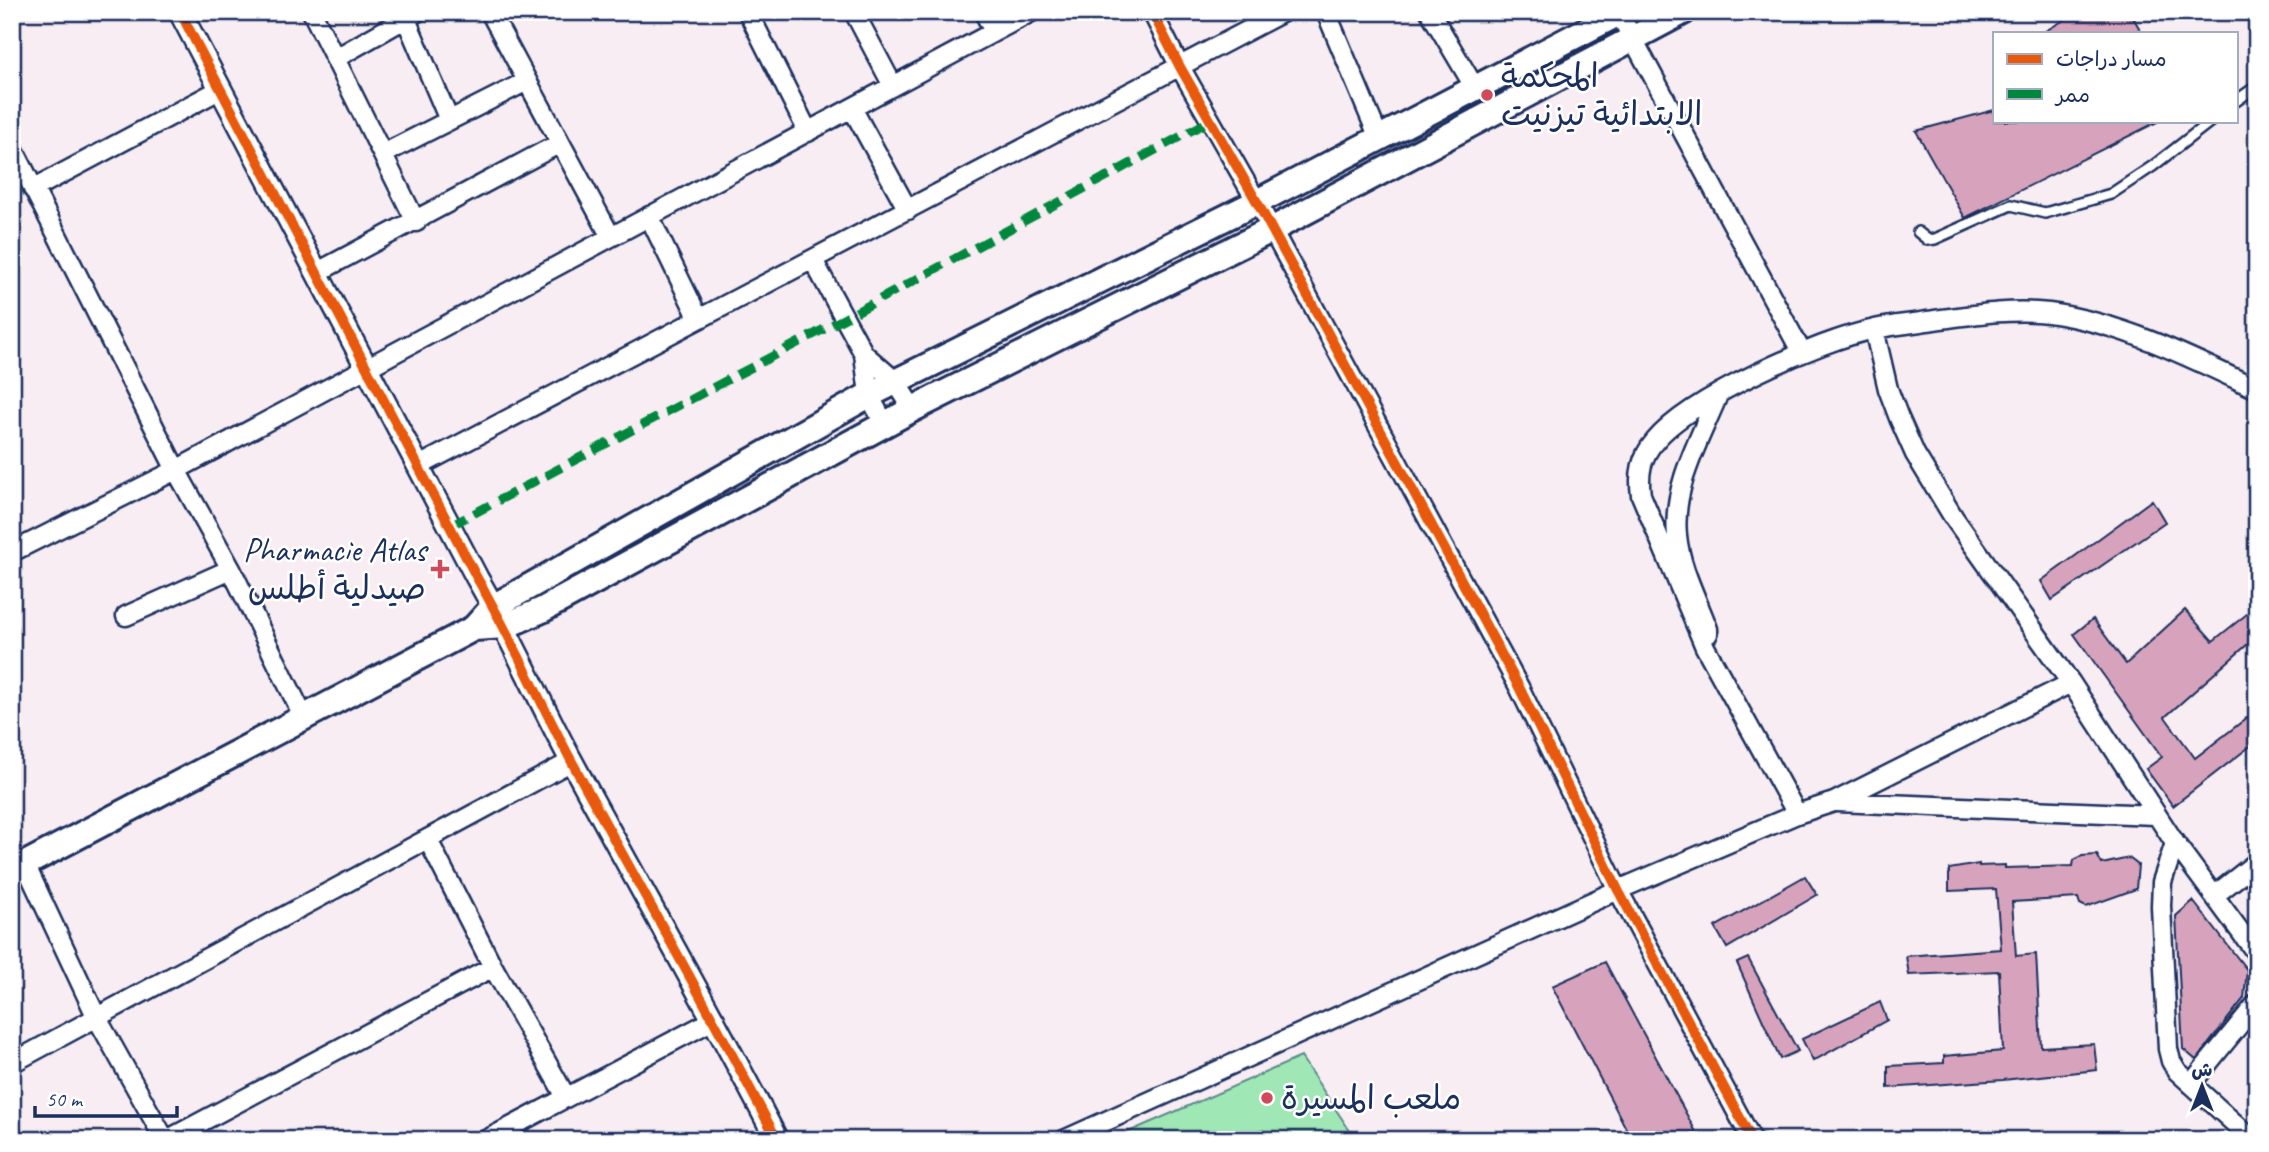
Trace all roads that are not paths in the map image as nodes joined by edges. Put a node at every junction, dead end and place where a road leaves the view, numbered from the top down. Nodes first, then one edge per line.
1 (180, 12) edge
2 (312, 12) edge
3 (490, 12) edge
4 (748, 12) edge
5 (854, 12) edge
6 (984, 12) edge
7 (1031, 12) edge
8 (1152, 12) edge
9 (1283, 12) edge
10 (1326, 12) edge
11 (1430, 12) edge
12 (1683, 12) edge
13 (1620, 13) edge
14 (411, 15) edge
15 (994, 32) junction
16 (1633, 39) junction
17 (337, 58) junction
18 (1180, 67) junction
19 (527, 81) junction
20 (893, 86) junction
21 (2257, 86) edge
22 (1475, 88) junction
23 (219, 90) junction
24 (2238, 100) edge
25 (852, 108) junction
26 (449, 120) junction
27 (2210, 122) edge
28 (808, 132) junction
29 (1379, 138) junction
30 (560, 143) junction
31 (12, 146) edge
32 (383, 154) junction
33 (33, 189) junction
34 (1256, 202) junction
35 (908, 210) junction
36 (649, 216) junction
37 (416, 222) junction
38 (1271, 229) junction
39 (1918, 232) dead end
40 (611, 237) junction
41 (813, 260) junction
42 (316, 274) junction
43 (699, 319) junction
44 (1874, 329) junction
45 (1802, 353) junction
46 (864, 354) junction
47 (366, 368) junction
48 (895, 381) junction
49 (2257, 389) edge
50 (869, 395) junction
51 (1718, 395) junction
52 (913, 409) junction
53 (885, 425) junction
54 (419, 466) junction
55 (176, 470) junction
56 (1677, 534) junction
57 (1657, 537) junction
58 (12, 552) edge
59 (231, 569) junction
60 (126, 616) dead end
61 (499, 617) junction
62 (1705, 647) junction
63 (2071, 683) junction
64 (304, 718) junction
65 (572, 761) junction
66 (1833, 802) junction
67 (1797, 814) junction
68 (2155, 815) junction
69 (428, 839) junction
70 (2175, 843) junction
71 (2257, 862) edge
72 (19, 868) edge
73 (1618, 890) junction
74 (2215, 895) junction
75 (2257, 954) edge
76 (493, 967) junction
77 (2257, 1003) edge
78 (97, 1018) junction
79 (715, 1019) junction
80 (12, 1063) edge
81 (2192, 1084) junction
82 (566, 1097) junction
83 (166, 1140) edge
84 (486, 1140) edge
85 (777, 1140) edge
86 (1065, 1140) edge
87 (1752, 1140) edge
88 (2253, 1140) edge

1 - 23 street
2 - 17 street
3 - 19 street
4 - 28 street
5 - 20 street
6 - 15 street
7 - 15 street
8 - 18 street
9 - 18 street
10 - 29 street
11 - 22 street
12 - 16 main road
13 - 16 street
13 - 22 main road
14 - 17 street
14 - 26 street
15 - 20 street
16 - 38 main road
16 - 45 street
17 - 32 street
18 - 34 street
18 - 35 street
19 - 26 street
19 - 30 street
20 - 25 street
21 - 24 lane
22 - 29 main road
23 - 33 street
23 - 42 street
25 - 28 street
25 - 35 street
26 - 32 street
27 - 39 lane
28 - 36 street
29 - 34 main road
30 - 37 street
30 - 40 street
31 - 33 street
32 - 37 street
33 - 55 street
34 - 38 street
34 - 48 main road
35 - 41 street
36 - 40 street
36 - 43 street
37 - 42 street
38 - 52 main road
38 - 73 street
40 - 47 street
41 - 43 street
41 - 46 street
42 - 47 street
43 - 54 street
44 - 45 street
44 - 49 street
44 - 63 street
45 - 51 street
46 - 48 street
46 - 50 street
47 - 54 street
47 - 55 street
48 - 50 main road
48 - 52 street
50 - 53 street
50 - 61 main road
51 - 56 street
51 - 57 street
52 - 53 main road
53 - 61 main road
54 - 61 street
55 - 58 street
55 - 59 street
56 - 57 street
56 - 62 street
57 - 62 street
59 - 60 street
59 - 64 street
61 - 64 main road
61 - 65 street
62 - 67 street
63 - 66 street
63 - 68 street
64 - 72 main road
65 - 69 street
65 - 79 street
66 - 67 street
66 - 68 street
67 - 73 street
68 - 70 street
69 - 76 street
69 - 78 street
70 - 74 street
70 - 81 street
71 - 74 street
72 - 78 street
73 - 86 street
73 - 87 street
74 - 75 street
76 - 82 street
76 - 83 street
77 - 81 street
78 - 80 street
78 - 83 street
79 - 82 street
79 - 85 street
81 - 88 street
82 - 84 street

